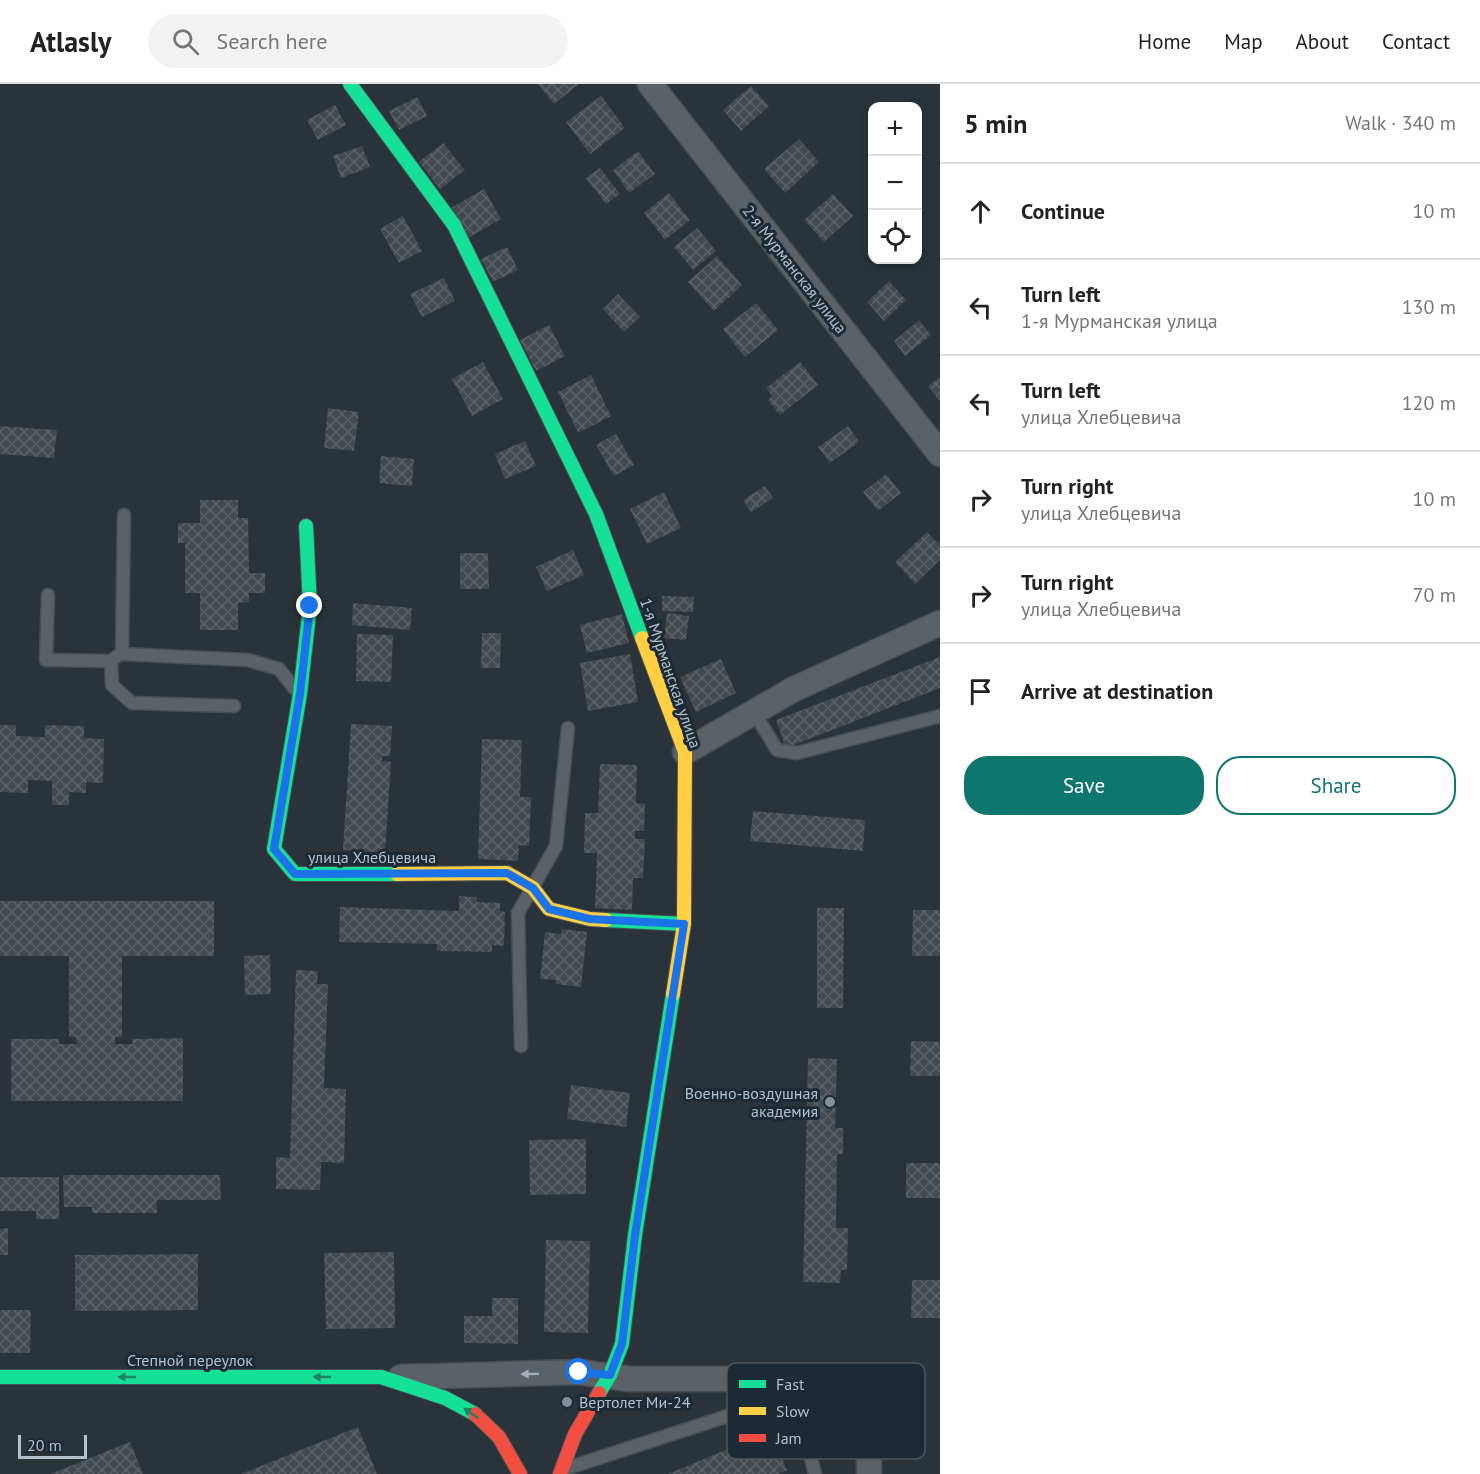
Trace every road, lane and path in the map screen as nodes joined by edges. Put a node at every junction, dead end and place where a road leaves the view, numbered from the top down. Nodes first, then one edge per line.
1 (350, 84) edge
2 (650, 84) edge
3 (940, 454) edge
4 (124, 515) dead end
5 (306, 526) dead end
6 (48, 595) dead end
7 (940, 624) edge
8 (122, 654) junction
9 (111, 661) junction
10 (300, 694) junction
11 (234, 706) dead end
12 (754, 712) junction
13 (940, 716) edge
14 (568, 728) dead end
15 (685, 752) junction
16 (533, 888) junction
17 (684, 924) junction
18 (521, 1046) dead end
19 (610, 1375) junction
20 (0, 1377) edge
21 (381, 1377) junction
22 (727, 1379) edge
23 (727, 1416) edge
24 (811, 1459) edge
25 (868, 1459) edge
26 (561, 1472) edge
27 (520, 1474) edge
28 (815, 1474) edge
29 (868, 1474) edge

1 - 15 street, 1-я Мурманская улица
2 - 3 street, 2-я Мурманская улица
4 - 8 lane
5 - 10 street, улица Хлебцевича
6 - 9 lane
7 - 12 street
8 - 9 lane
8 - 10 lane
9 - 11 lane
10 - 16 street, улица Хлебцевича
12 - 13 lane
12 - 15 street
14 - 16 lane
15 - 17 street, 1-я Мурманская улица
16 - 17 street, улица Хлебцевича
16 - 18 lane
17 - 19 street, 1-я Мурманская улица
19 -> 21 street
19 - 22 street
19 - 26 street, 1-я Мурманская улица
21 -> 20 street, Степной переулок
27 -> 21 street, Степной переулок
23 - 26 lane
24 - 28 lane
25 - 29 street

